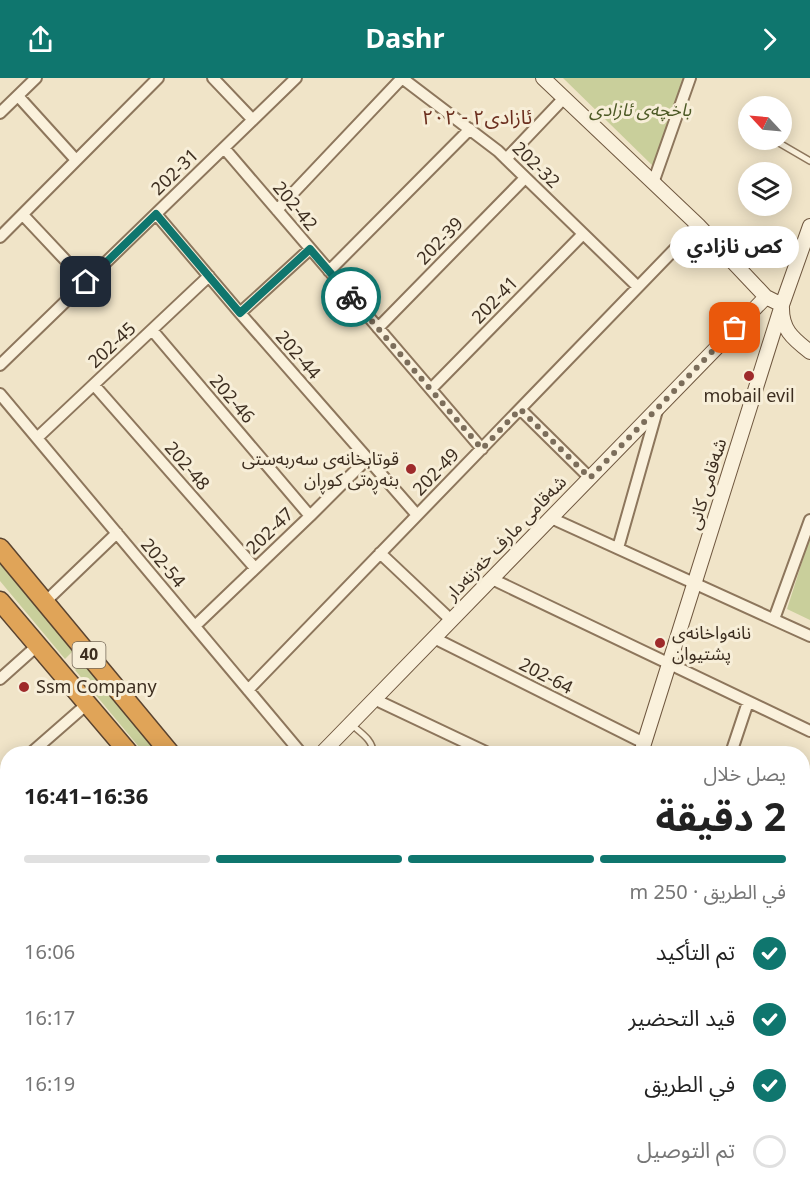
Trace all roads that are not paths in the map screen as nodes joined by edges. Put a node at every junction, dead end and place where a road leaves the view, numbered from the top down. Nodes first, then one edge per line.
1 (35, 78) edge
2 (158, 78) edge
3 (213, 78) edge
4 (296, 78) edge
5 (402, 78) edge
6 (543, 78) edge
7 (690, 78) edge
8 (18, 96) junction
9 (564, 98) junction
10 (0, 113) edge
11 (252, 120) junction
12 (470, 129) junction
13 (224, 148) junction
14 (791, 150) edge
15 (506, 159) junction
16 (76, 160) junction
17 (810, 161) edge
18 (525, 178) junction
19 (653, 183) junction
20 (277, 210) junction
21 (156, 214) junction
22 (22, 215) junction
23 (698, 225) junction
24 (810, 226) edge
25 (583, 234) junction
26 (0, 237) edge
27 (310, 249) junction
28 (329, 271) junction
29 (209, 276) junction
30 (86, 282) junction
31 (638, 287) junction
32 (766, 297) junction
33 (782, 305) junction
34 (240, 313) junction
35 (378, 328) junction
36 (152, 330) junction
37 (810, 352) edge
38 (0, 365) edge
39 (94, 385) junction
40 (431, 389) junction
41 (0, 394) edge
42 (658, 407) junction
43 (520, 409) junction
44 (37, 438) junction
45 (482, 449) junction
46 (367, 459) junction
47 (590, 478) junction
48 (417, 515) junction
49 (310, 516) junction
50 (551, 518) junction
51 (810, 520) edge
52 (117, 533) junction
53 (0, 548) edge
54 (618, 548) junction
55 (380, 553) junction
56 (255, 568) junction
57 (492, 579) junction
58 (694, 583) junction
59 (0, 601) edge
60 (45, 602) junction
61 (774, 619) junction
62 (452, 620) junction
63 (195, 626) junction
64 (810, 636) edge
65 (434, 638) junction
66 (38, 645) junction
67 (669, 664) junction
68 (0, 679) edge
69 (248, 690) junction
70 (374, 699) junction
71 (748, 702) junction
72 (87, 704) junction
73 (351, 724) junction
74 (810, 731) edge
75 (39, 746) edge
76 (123, 746) edge
77 (164, 746) edge
78 (295, 746) edge
79 (329, 746) edge
80 (373, 746) edge
81 (463, 746) edge
82 (638, 746) edge
83 (643, 746) edge
84 (733, 746) edge

1 - 8 street
2 - 16 street
3 - 11 street
4 - 11 street, 202-31
5 - 12 street, 202-32
5 - 20 street
6 - 9 street
7 - 19 street
8 - 10 street
8 - 16 street
9 - 15 street
9 - 19 street
11 - 13 street, 202-31
12 - 15 street, 202-32
12 - 28 street
13 - 20 street, 202-42
13 - 21 street, 202-31
14 - 17 lane
15 - 18 street, 202-32
16 - 22 street
18 - 25 street, 202-32
18 - 35 street, 202-39
19 - 23 street
20 - 27 street, 202-42
21 - 29 street, 202-44
21 - 30 street, 202-31
22 - 26 street
22 - 30 street
23 - 31 street, 202-49
23 - 32 street
24 - 33 street, شەقامی کانی
25 - 31 street, 202-32
25 - 40 street, 202-41
27 - 28 street, 202-42
27 - 34 street
28 - 35 street, 202-42
29 - 34 street, 202-44
29 - 36 street, 202-45
30 - 38 street, 202-31
31 - 43 street, 202-49
32 - 33 street
32 - 42 street, شەقامی مارف خەزنەدار
33 - 37 street
33 - 58 street, شەقامی کانی
34 - 46 street, 202-44
35 - 40 street, 202-42
36 - 39 street, 202-45
36 - 49 street, 202-46
39 - 44 street, 202-45
39 - 56 street, 202-48
40 - 45 street, 202-42
41 - 44 street, 202-54
42 - 47 street, شەقامی مارف خەزنەدار
42 - 54 street
43 - 45 street, 202-49
43 - 47 street
44 - 52 street, 202-54
45 - 48 street, 202-49
46 - 48 street, 202-44
46 - 49 street, 202-47
47 - 50 street, شەقامی مارف خەزنەدار
48 - 55 street, 202-49
49 - 56 street, 202-47
50 - 54 street
50 - 57 street, شەقامی مارف خەزنەدار
51 - 61 street
52 - 60 street
52 - 63 street, 202-54
53 - 60 highway, 40
54 - 58 street
55 - 62 street
55 - 69 street, 202-49
56 - 63 street, 202-47
57 - 62 street, شەقامی مارف خەزنەدار
57 - 67 street
58 - 61 street
58 - 67 street, شەقامی کانی
59 - 66 highway, 40
60 - 77 highway, 40
61 - 64 street
62 - 65 street, شەقامی مارف خەزنەدار
63 - 69 street, 202-54
65 - 70 street, شەقامی مارف خەزنەدار
65 - 82 street, 202-64
66 - 68 street
66 - 72 highway, 40
67 - 71 street
67 - 83 street, شەقامی کانی
69 - 78 street, 202-54
70 - 73 street, شەقامی مارف خەزنەدار
70 - 81 street
71 - 74 street
71 - 84 street
72 - 75 street
72 - 76 highway, 40
73 - 79 street, شەقامی مارف خەزنەدار
73 - 80 lane

